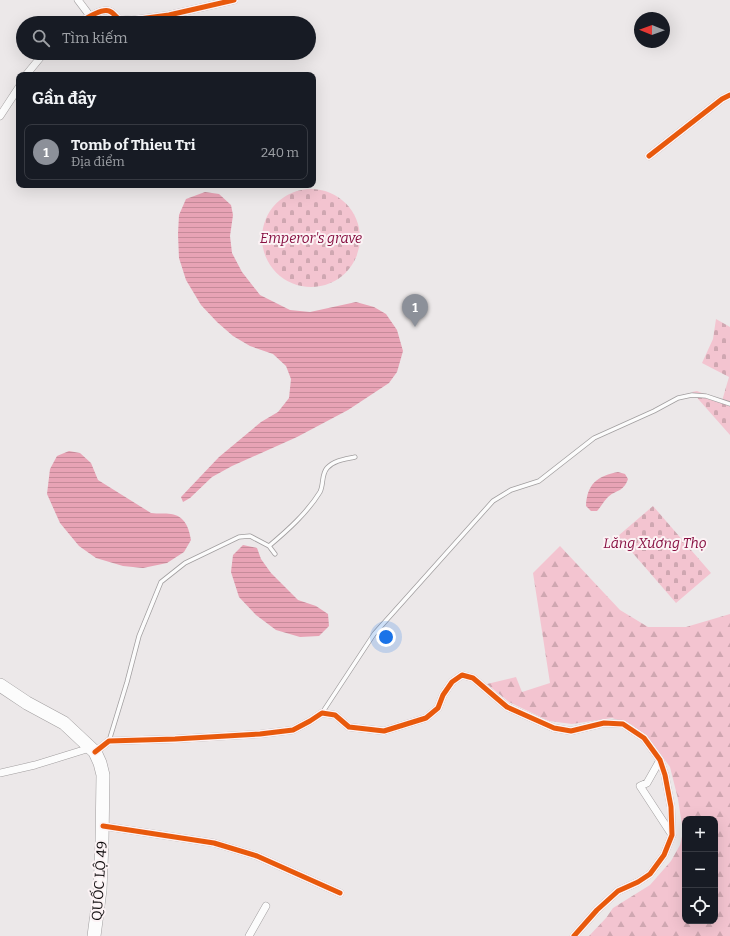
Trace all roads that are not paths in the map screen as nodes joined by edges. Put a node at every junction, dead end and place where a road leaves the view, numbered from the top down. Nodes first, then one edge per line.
1 (78, 0) edge
2 (234, 0) edge
3 (90, 16) joint
4 (115, 16) edge
5 (162, 16) edge
6 (38, 60) edge
7 (28, 72) edge
8 (16, 92) edge
9 (730, 95) edge
10 (0, 116) edge
11 (649, 156) dead end
12 (730, 404) edge
13 (356, 457) dead end
14 (269, 546) junction
15 (275, 554) dead end
16 (0, 685) edge
17 (322, 713) junction
18 (109, 741) junction
19 (92, 750) junction
20 (660, 760) junction
21 (0, 773) edge
22 (102, 826) junction
23 (672, 835) junction
24 (340, 893) dead end
25 (266, 906) dead end
26 (97, 936) edge
27 (249, 936) edge
28 (574, 936) edge

1 - 3 street
2 - 5 street
3 - 4 street
6 - 7 street
8 - 10 street
9 - 11 street
12 - 17 lane
13 - 14 lane
14 - 15 lane
14 - 18 lane
16 - 19 highway, QUỐC LỘ 49
17 - 18 street
17 - 20 street
18 - 19 street
19 - 21 street
19 - 22 highway, QUỐC LỘ 49
20 - 23 street
20 - 23 street
22 - 24 street
22 - 26 highway, QUỐC LỘ 49
23 - 28 street
25 - 27 street

